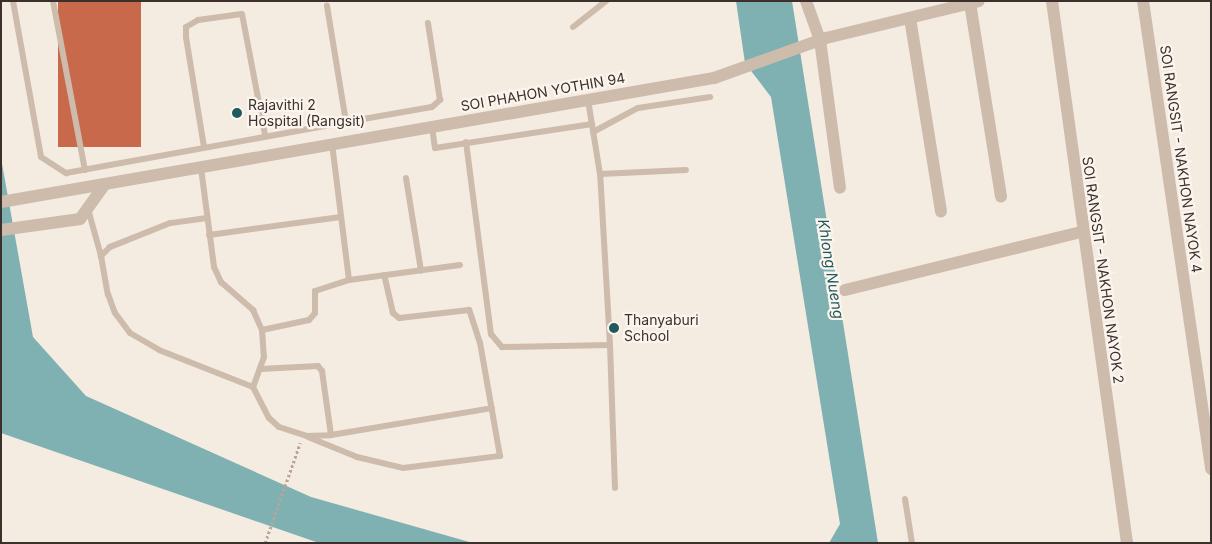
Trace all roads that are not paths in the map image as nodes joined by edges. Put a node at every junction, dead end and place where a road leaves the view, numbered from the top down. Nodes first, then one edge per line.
1 (13, 1) edge
2 (54, 1) edge
3 (606, 1) edge
4 (806, 1) edge
5 (1052, 1) edge
6 (1143, 1) edge
7 (975, 2) edge
8 (327, 6) dead end
9 (910, 18) junction
10 (428, 23) dead end
11 (573, 28) dead end
12 (816, 42) junction
13 (710, 98) dead end
14 (588, 100) junction
15 (346, 122) junction
16 (592, 124) junction
17 (432, 127) junction
18 (594, 132) junction
19 (265, 135) junction
20 (466, 142) junction
21 (332, 144) junction
22 (204, 147) junction
23 (201, 168) junction
24 (85, 170) junction
25 (686, 170) dead end
26 (600, 174) junction
27 (406, 178) dead end
28 (105, 184) junction
29 (840, 188) dead end
30 (1002, 197) dead end
31 (1, 202) edge
32 (88, 208) junction
33 (941, 212) dead end
34 (341, 217) junction
35 (206, 218) junction
36 (1, 230) edge
37 (1081, 232) junction
38 (209, 235) junction
39 (101, 256) junction
40 (460, 265) dead end
41 (421, 271) junction
42 (384, 275) junction
43 (349, 280) junction
44 (845, 290) dead end
45 (262, 330) junction
46 (610, 344) junction
47 (260, 369) junction
48 (253, 387) junction
49 (492, 408) junction
50 (331, 435) junction
51 (305, 436) junction
52 (1211, 469) edge
53 (615, 488) dead end
54 (905, 499) dead end
55 (912, 543) edge
56 (1127, 543) edge

1 - 24 lane
2 - 24 lane
3 - 11 lane
4 - 12 street
5 - 37 street, SOI RANGSIT - NAKHON NAYOK 2
6 - 52 street, SOI RANGSIT - NAKHON NAYOK 4
7 - 9 street, SOI PHAHON YOTHIN 94
7 - 30 street
8 - 15 lane
9 - 12 street, SOI PHAHON YOTHIN 94
9 - 33 street
10 - 15 lane
12 - 14 street, SOI PHAHON YOTHIN 94
12 - 29 street
13 - 18 lane
14 - 16 lane
14 - 17 street, SOI PHAHON YOTHIN 94
15 - 19 lane
16 - 18 lane
16 - 20 lane
17 - 20 lane
17 - 21 street, SOI PHAHON YOTHIN 94
18 - 26 lane
19 - 22 lane
19 - 22 lane
20 - 46 lane
21 - 23 street, SOI PHAHON YOTHIN 94
21 - 34 lane
22 - 24 lane
23 - 28 street, SOI PHAHON YOTHIN 94
23 - 35 lane
25 - 26 lane
26 - 46 lane
27 - 41 lane
28 - 31 street, SOI PHAHON YOTHIN 94
28 - 32 street
32 - 36 street
32 - 39 lane
34 - 38 lane
34 - 43 lane
35 - 38 lane
35 - 39 lane
37 - 44 street
37 - 56 street, SOI RANGSIT - NAKHON NAYOK 2
38 - 45 lane
39 - 48 lane
40 - 41 lane
41 - 42 lane
42 - 43 lane
42 - 49 lane
43 - 45 lane
45 - 47 lane
46 - 53 lane
47 - 48 lane
47 - 50 lane
48 - 51 lane
49 - 50 lane
49 - 51 lane
50 - 51 lane
54 - 55 lane

